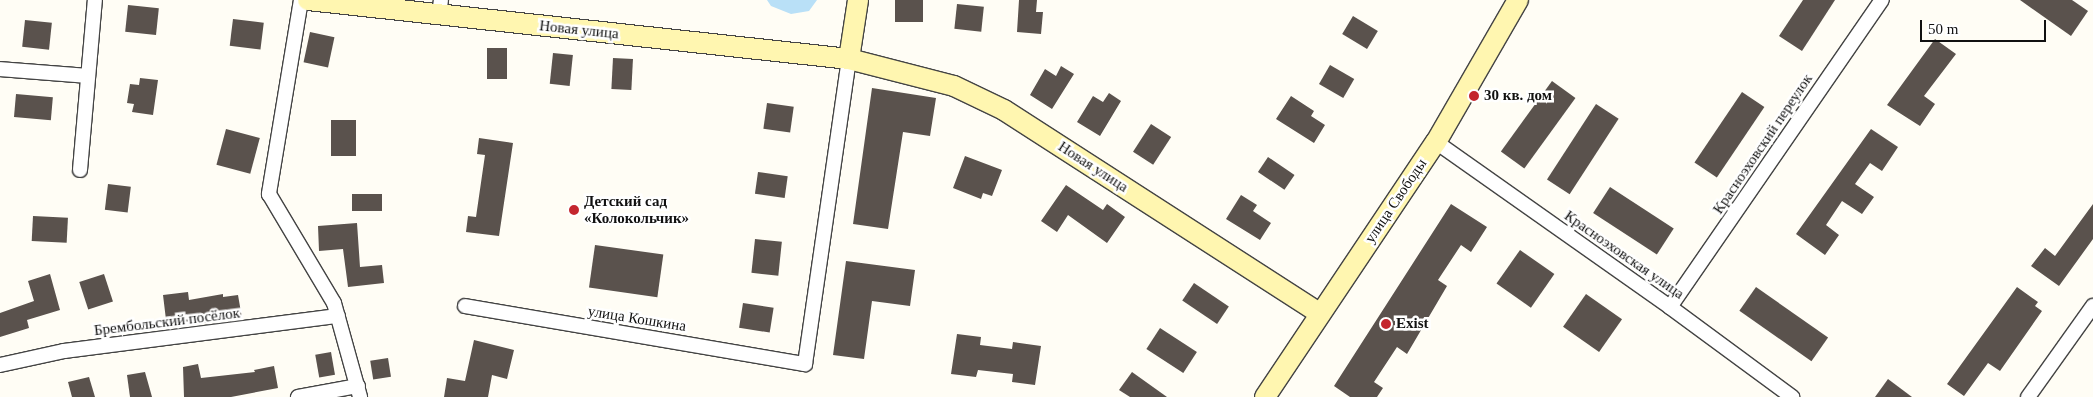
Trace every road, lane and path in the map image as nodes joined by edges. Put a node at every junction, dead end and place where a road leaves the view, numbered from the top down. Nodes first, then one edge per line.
1 (95, 0) edge
2 (301, 0) edge
3 (308, 0) edge
4 (858, 0) edge
5 (1882, 0) edge
6 (1516, 1) edge
7 (440, 7) edge
8 (849, 58) junction
9 (0, 69) edge
10 (88, 76) junction
11 (1436, 142) junction
12 (80, 170) dead end
13 (465, 306) dead end
14 (2093, 306) edge
15 (1670, 307) junction
16 (1320, 314) junction
17 (338, 316) junction
18 (0, 365) edge
19 (359, 392) edge
20 (298, 397) edge
21 (1265, 397) edge
22 (1792, 397) edge
23 (2028, 397) edge

1 - 10 street
2 - 17 street
3 - 7 street, Новая улица
4 - 8 street
5 - 15 street, Красноэховский переулок
6 - 11 street, улица Свободы
7 - 8 street, Новая улица
8 - 13 street, улица Кошкина
8 - 16 street, Новая улица
9 - 10 street
10 - 12 street
11 - 15 street, Красноэховская улица
11 - 16 street, улица Свободы
14 - 23 street
15 - 22 street, Красноэховская улица
16 - 21 street, улица Свободы
17 - 18 street, Брембольский посёлок
17 - 19 street
19 - 20 street

